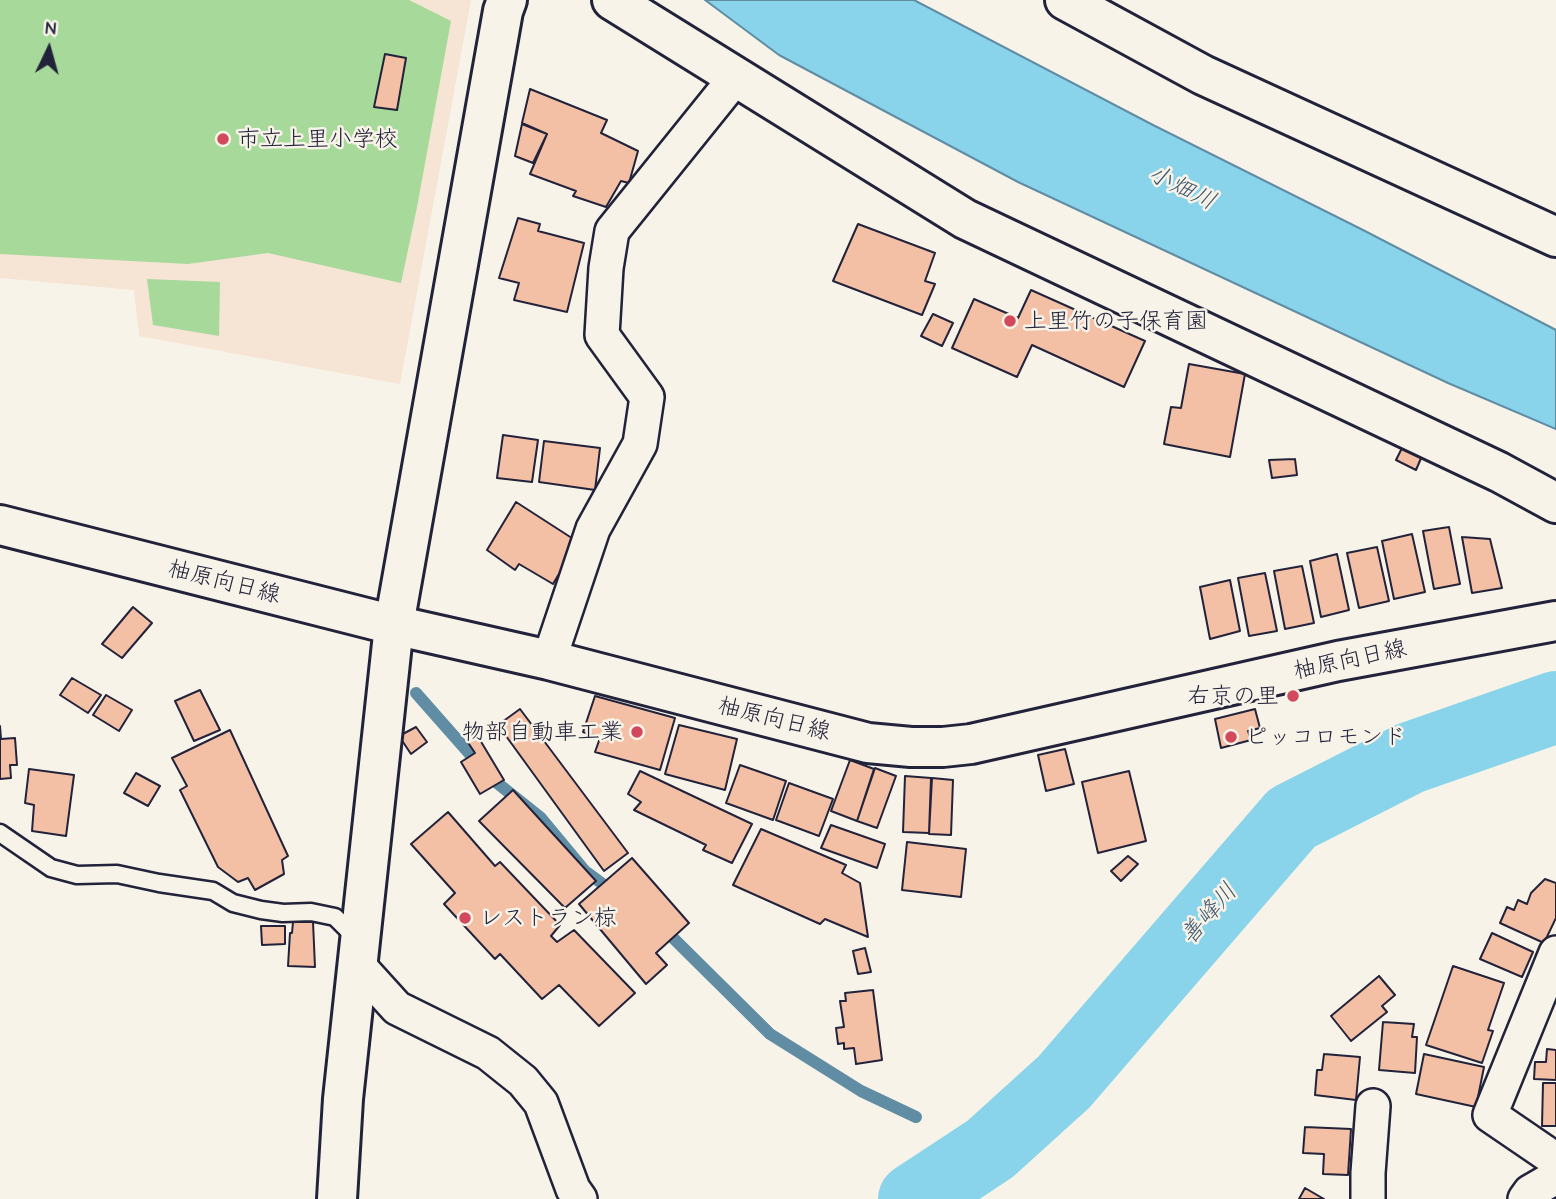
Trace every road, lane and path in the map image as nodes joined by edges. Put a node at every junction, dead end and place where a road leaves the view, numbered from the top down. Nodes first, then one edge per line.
1 (612, 0) edge
2 (1065, 0) edge
3 (505, 5) edge
4 (736, 77) junction
5 (1556, 237) edge
6 (1556, 503) edge
7 (0, 525) edge
8 (1556, 621) edge
9 (394, 625) junction
10 (549, 660) junction
11 (0, 833) edge
12 (1556, 953) edge
13 (359, 954) junction
14 (1373, 1106) dead end
15 (1556, 1160) edge
16 (1556, 1177) edge
17 (337, 1199) edge
18 (579, 1199) edge
19 (1368, 1199) edge
20 (1525, 1199) edge

1 - 4 street
2 - 5 street
3 - 9 street
4 - 6 street
4 - 10 street
7 - 9 street, 柚原向日線
8 - 10 street, 柚原向日線
9 - 10 street, 柚原向日線
9 - 13 street
11 - 13 lane
12 - 15 street
13 - 17 street
13 - 18 street
14 - 19 street
16 - 20 street

